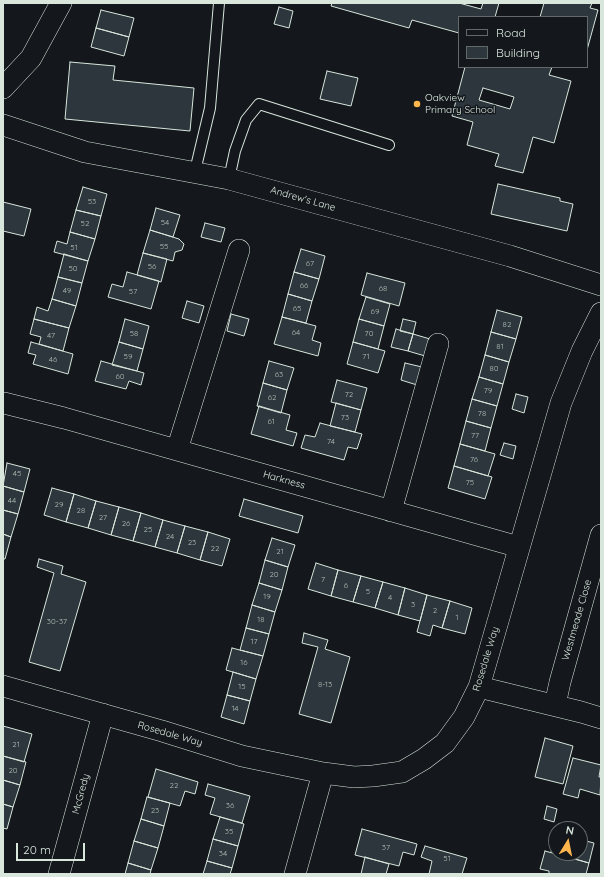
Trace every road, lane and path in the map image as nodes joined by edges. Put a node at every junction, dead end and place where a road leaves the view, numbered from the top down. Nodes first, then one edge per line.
1 (61, 3) edge
2 (219, 3) edge
3 (3, 88) edge
4 (3, 125) edge
5 (388, 145) dead end
6 (195, 171) junction
7 (229, 179) junction
8 (238, 250) dead end
9 (601, 285) edge
10 (601, 313) edge
11 (438, 344) dead end
12 (4, 403) edge
13 (178, 450) junction
14 (391, 511) junction
15 (601, 535) edge
16 (519, 547) junction
17 (3, 686) edge
18 (479, 687) junction
19 (555, 705) junction
20 (103, 714) junction
21 (601, 718) edge
22 (323, 773) junction
23 (59, 874) edge
24 (295, 874) edge

1 - 3 street
2 - 6 lane
4 - 6 street, Andrew's Lane
5 - 7 lane
6 - 7 street, Andrew's Lane
7 - 9 street, Andrew's Lane
8 - 13 street
10 - 16 street, Rosedale Way
11 - 14 street
12 - 13 street, Harkness
13 - 14 street, Harkness
14 - 16 street, Harkness
15 - 19 street, Westmeade Close
16 - 18 street, Rosedale Way
17 - 20 street, Rosedale Way
18 - 19 street
18 - 22 street, Rosedale Way
19 - 21 street
20 - 22 street, Rosedale Way
20 - 23 street, McGredy
22 - 24 street

